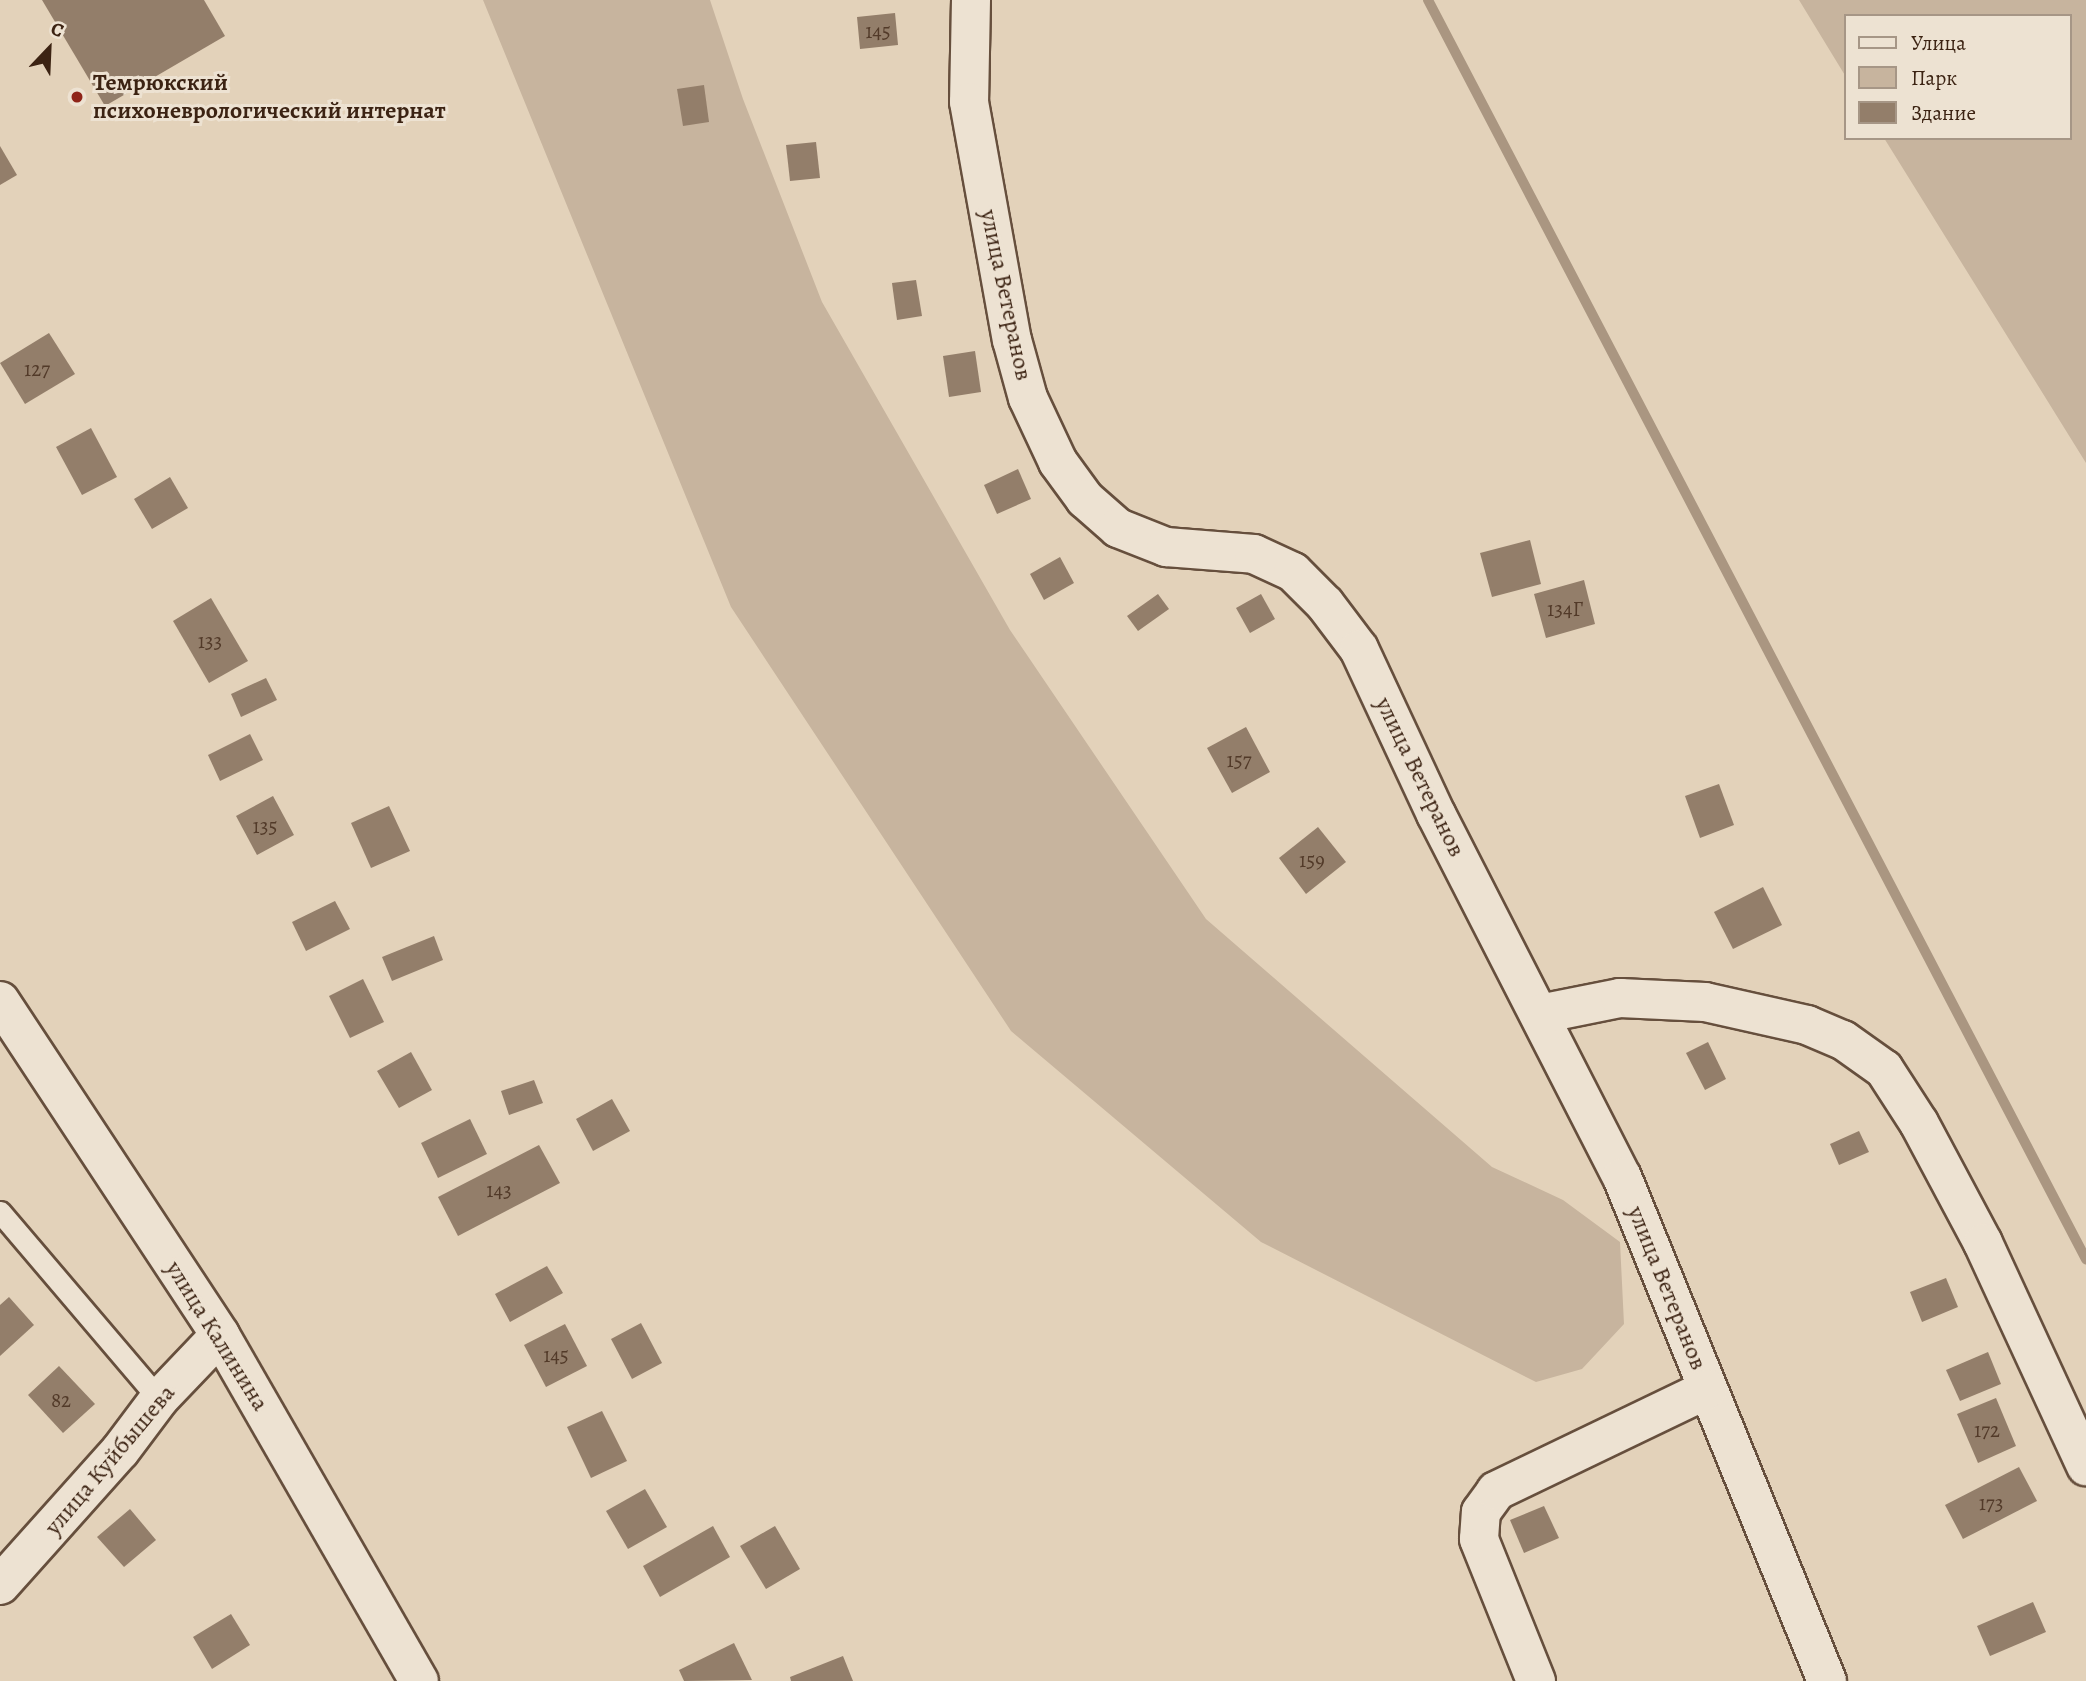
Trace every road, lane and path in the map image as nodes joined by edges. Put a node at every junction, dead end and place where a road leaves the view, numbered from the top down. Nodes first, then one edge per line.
1 (971, 0) edge
2 (0, 1001) edge
3 (1540, 1014) junction
4 (0, 1212) edge
5 (220, 1335) junction
6 (1708, 1389) junction
7 (159, 1399) junction
8 (2086, 1466) edge
9 (0, 1585) edge
10 (419, 1681) edge
11 (1536, 1681) edge
12 (1827, 1681) edge

1 - 3 street, улица Ветеранов
2 - 5 street, улица Калинина
3 - 6 street, улица Ветеранов
3 - 8 street
4 - 7 lane
5 - 7 street, улица Куйбышева
5 - 10 street, улица Калинина
6 - 11 street
6 - 12 street, улица Ветеранов
7 - 9 street, улица Куйбышева

